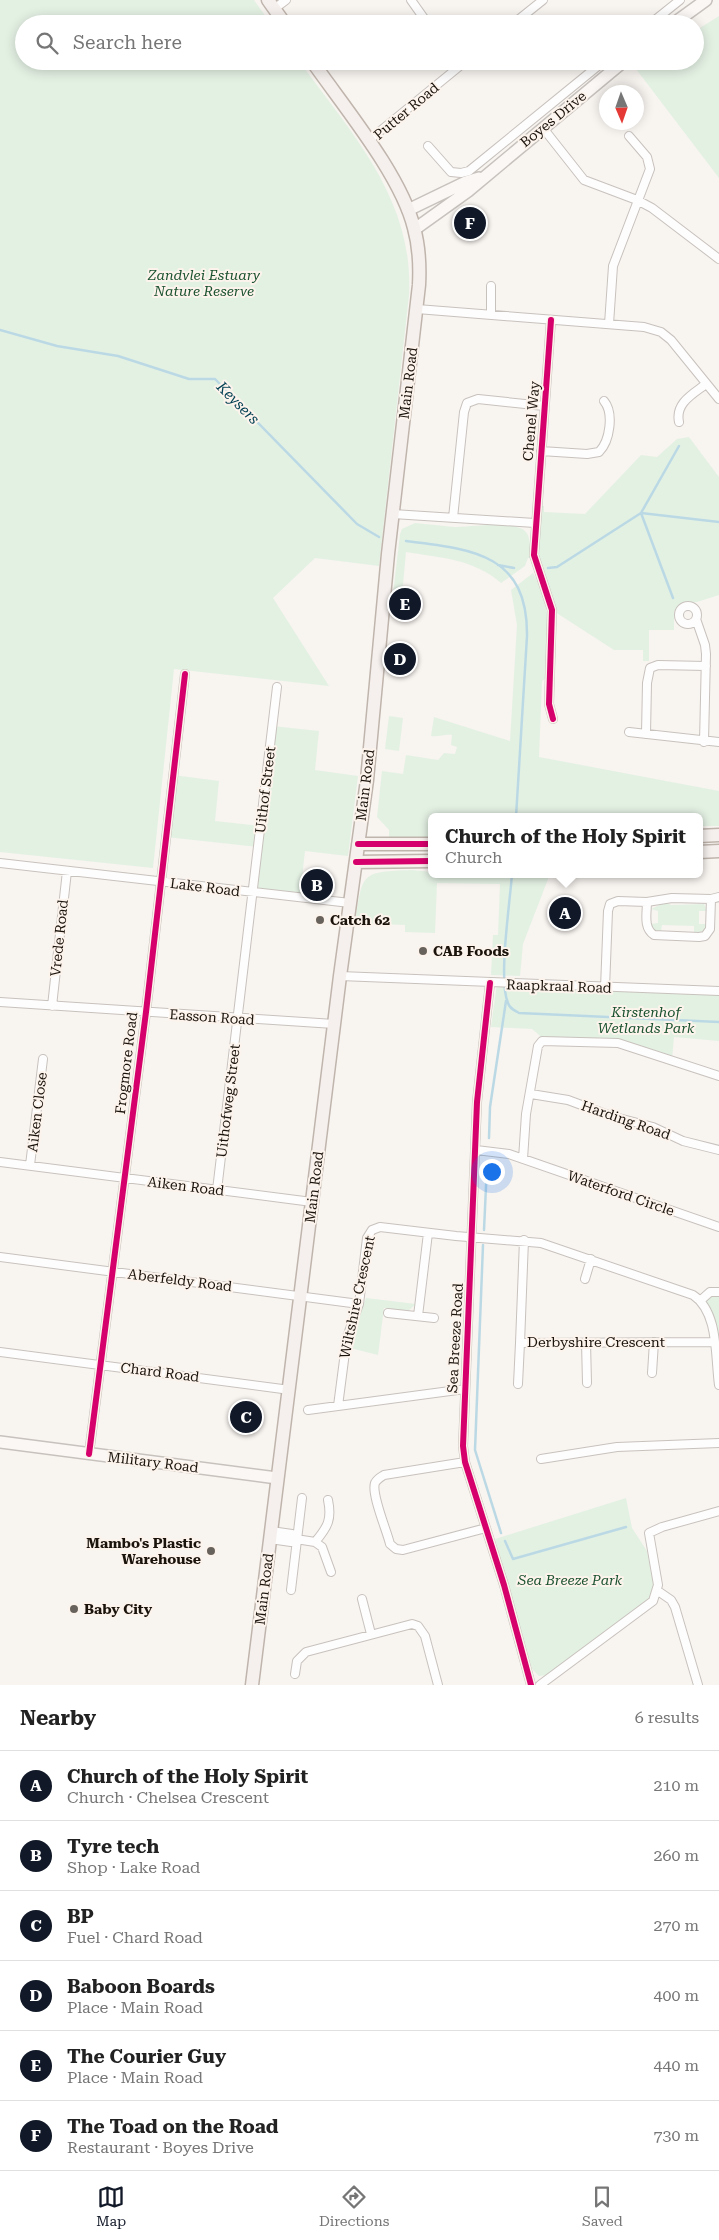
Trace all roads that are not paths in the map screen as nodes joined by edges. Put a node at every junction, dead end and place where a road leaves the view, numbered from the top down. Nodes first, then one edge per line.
1 (286, 0) edge
2 (411, 0) edge
3 (543, 0) edge
4 (680, 0) edge
5 (706, 0) edge
6 (534, 3) edge
7 (271, 4) edge
8 (279, 15) edge
9 (422, 15) edge
10 (522, 15) edge
11 (661, 15) edge
12 (685, 15) edge
13 (318, 70) edge
14 (451, 70) edge
15 (593, 70) edge
16 (613, 70) edge
17 (543, 128) junction
18 (629, 136) dead end
19 (368, 142) junction
20 (428, 146) dead end
21 (479, 162) junction
22 (486, 175) junction
23 (638, 200) junction
24 (408, 210) junction
25 (414, 229) junction
26 (719, 259) edge
27 (491, 286) dead end
28 (417, 310) junction
29 (491, 315) junction
30 (551, 320) junction
31 (608, 324) junction
32 (706, 384) junction
33 (719, 399) edge
34 (604, 400) dead end
35 (544, 406) junction
36 (678, 422) dead end
37 (541, 451) junction
38 (453, 518) junction
39 (392, 520) junction
40 (535, 523) junction
41 (696, 618) dead end
42 (706, 666) junction
43 (184, 674) dead end
44 (277, 687) dead end
45 (553, 719) dead end
46 (629, 732) dead end
47 (646, 734) junction
48 (704, 742) junction
49 (719, 742) edge
50 (719, 835) edge
51 (703, 836) edge
52 (358, 844) junction
53 (428, 844) edge
54 (719, 851) edge
55 (703, 852) edge
56 (428, 861) edge
57 (356, 862) junction
58 (0, 863) edge
59 (67, 871) junction
60 (160, 882) junction
61 (253, 893) junction
62 (715, 898) edge
63 (647, 902) junction
64 (350, 903) junction
65 (340, 976) junction
66 (494, 983) junction
67 (605, 988) junction
68 (719, 991) edge
69 (0, 1002) edge
70 (52, 1006) junction
71 (146, 1012) junction
72 (239, 1019) junction
73 (334, 1024) junction
74 (43, 1059) dead end
75 (719, 1076) edge
76 (531, 1094) junction
77 (476, 1150) junction
78 (719, 1150) edge
79 (523, 1158) junction
80 (0, 1162) edge
81 (30, 1165) junction
82 (124, 1179) junction
83 (217, 1190) junction
84 (312, 1202) junction
85 (719, 1227) edge
86 (428, 1233) junction
87 (472, 1237) junction
88 (524, 1240) junction
89 (0, 1257) edge
90 (591, 1259) junction
91 (113, 1272) junction
92 (585, 1279) dead end
93 (719, 1292) edge
94 (300, 1296) junction
95 (701, 1300) junction
96 (359, 1304) junction
97 (388, 1313) dead end
98 (418, 1316) junction
99 (434, 1318) dead end
100 (586, 1342) junction
101 (654, 1342) junction
102 (714, 1342) junction
103 (520, 1343) junction
104 (0, 1352) edge
105 (101, 1365) junction
106 (652, 1373) dead end
107 (587, 1382) dead end
108 (518, 1384) dead end
109 (719, 1385) edge
110 (465, 1389) junction
111 (290, 1390) junction
112 (338, 1406) junction
113 (308, 1410) dead end
114 (0, 1442) edge
115 (719, 1443) edge
116 (89, 1454) junction
117 (541, 1459) dead end
118 (465, 1462) junction
119 (277, 1478) junction
120 (302, 1498) dead end
121 (328, 1500) dead end
122 (719, 1512) edge
123 (486, 1528) junction
124 (270, 1535) junction
125 (296, 1539) junction
126 (315, 1542) junction
127 (331, 1572) dead end
128 (291, 1590) dead end
129 (658, 1591) junction
130 (362, 1599) dead end
131 (371, 1634) junction
132 (295, 1674) dead end
133 (252, 1685) edge
134 (438, 1685) edge
135 (531, 1685) edge
136 (540, 1685) edge
137 (698, 1685) edge

1 - 7 street
2 - 9 street
3 - 6 street
4 - 11 street
5 - 12 main road
6 - 10 street
7 - 8 main road
13 - 19 main road, Main Road
14 - 19 street, Putter Road
15 - 21 street
16 - 17 main road, Boyes Drive
17 - 22 main road, Boyes Drive
17 - 23 street
18 - 23 street
19 - 24 main road, Main Road
20 - 21 street
21 - 22 street
22 - 24 main road, Boyes Drive
22 - 25 main road, Boyes Drive
23 - 26 street
23 - 31 street
24 - 25 main road, Main Road
25 - 28 main road, Main Road
27 - 29 street
28 - 29 street
28 - 39 main road, Main Road
29 - 30 street
30 - 31 street
30 - 35 street, Chenel Way
31 - 32 street
32 - 33 street
32 - 36 street
34 - 37 street
35 - 37 street, Chenel Way
35 - 38 street
37 - 40 street, Chenel Way
38 - 39 street
38 - 40 street
39 - 52 main road, Main Road
40 - 45 street, Chenel Way
41 - 42 street
42 - 47 street
42 - 48 street
43 - 60 street, Frogmore Road
44 - 61 street, Uithof Street
46 - 47 street
47 - 48 street
48 - 49 street
50 - 51 main road
52 - 53 main road
52 - 57 main road, Main Road
54 - 55 main road
56 - 57 main road
57 - 64 main road, Main Road
58 - 59 street, Lake Road
59 - 60 street, Lake Road
59 - 70 street, Vrede Road
60 - 61 street, Lake Road
60 - 71 street, Frogmore Road
61 - 64 street, Lake Road
61 - 72 street, Uithofweg Street
62 - 63 street
62 - 63 street
63 - 67 street
64 - 65 main road, Main Road
65 - 66 street, Raapkraal Road
65 - 73 main road, Main Road
66 - 67 street, Raapkraal Road
66 - 77 street, Sea Breeze Road
67 - 68 street, Raapkraal Road
69 - 70 street, Easson Road
70 - 71 street, Easson Road
71 - 72 street, Easson Road
71 - 82 street, Frogmore Road
72 - 73 street, Easson Road
72 - 83 street, Uithofweg Street
73 - 84 main road, Main Road
74 - 81 street, Aiken Close
75 - 76 street
76 - 78 street, Harding Road
76 - 79 street
77 - 79 street, Waterford Circle
77 - 87 street, Sea Breeze Road
79 - 85 street, Waterford Circle
80 - 81 street, Aiken Road
81 - 82 street, Aiken Road
82 - 83 street, Aiken Road
82 - 91 street, Frogmore Road
83 - 84 street, Aiken Road
84 - 94 main road, Main Road
86 - 87 street, Wiltshire Crescent
86 - 96 street, Wiltshire Crescent
86 - 98 street
87 - 88 street, Wiltshire Crescent
87 - 110 street, Sea Breeze Road
88 - 90 street, Wiltshire Crescent
88 - 103 street, Derbyshire Crescent
89 - 91 street, Aberfeldy Road
90 - 92 street
90 - 95 street, Wiltshire Crescent
91 - 94 street, Aberfeldy Road
91 - 105 street, Frogmore Road
93 - 95 street
94 - 96 street, Aberfeldy Road
94 - 111 main road, Main Road
95 - 102 street
96 - 112 street, Wiltshire Crescent
97 - 98 street
98 - 99 street
100 - 101 street, Derbyshire Crescent
100 - 103 street, Derbyshire Crescent
100 - 107 street
101 - 102 street, Derbyshire Crescent
101 - 106 street
102 - 109 street
103 - 108 street
104 - 105 street, Chard Road
105 - 111 street, Chard Road
105 - 116 street, Frogmore Road
110 - 112 street
110 - 118 street, Sea Breeze Road
111 - 119 main road, Main Road
112 - 113 street
114 - 116 main road, Military Road
115 - 117 street
116 - 119 main road, Military Road
118 - 123 street, Sea Breeze Road
118 - 123 street
119 - 124 main road, Main Road
120 - 125 street
121 - 126 street
122 - 129 street
123 - 135 street, Sea Breeze Road
124 - 125 street
124 - 133 main road, Main Road
125 - 126 street
125 - 128 street
126 - 127 street
129 - 136 street
129 - 137 street
130 - 131 street
131 - 132 street
131 - 134 street

